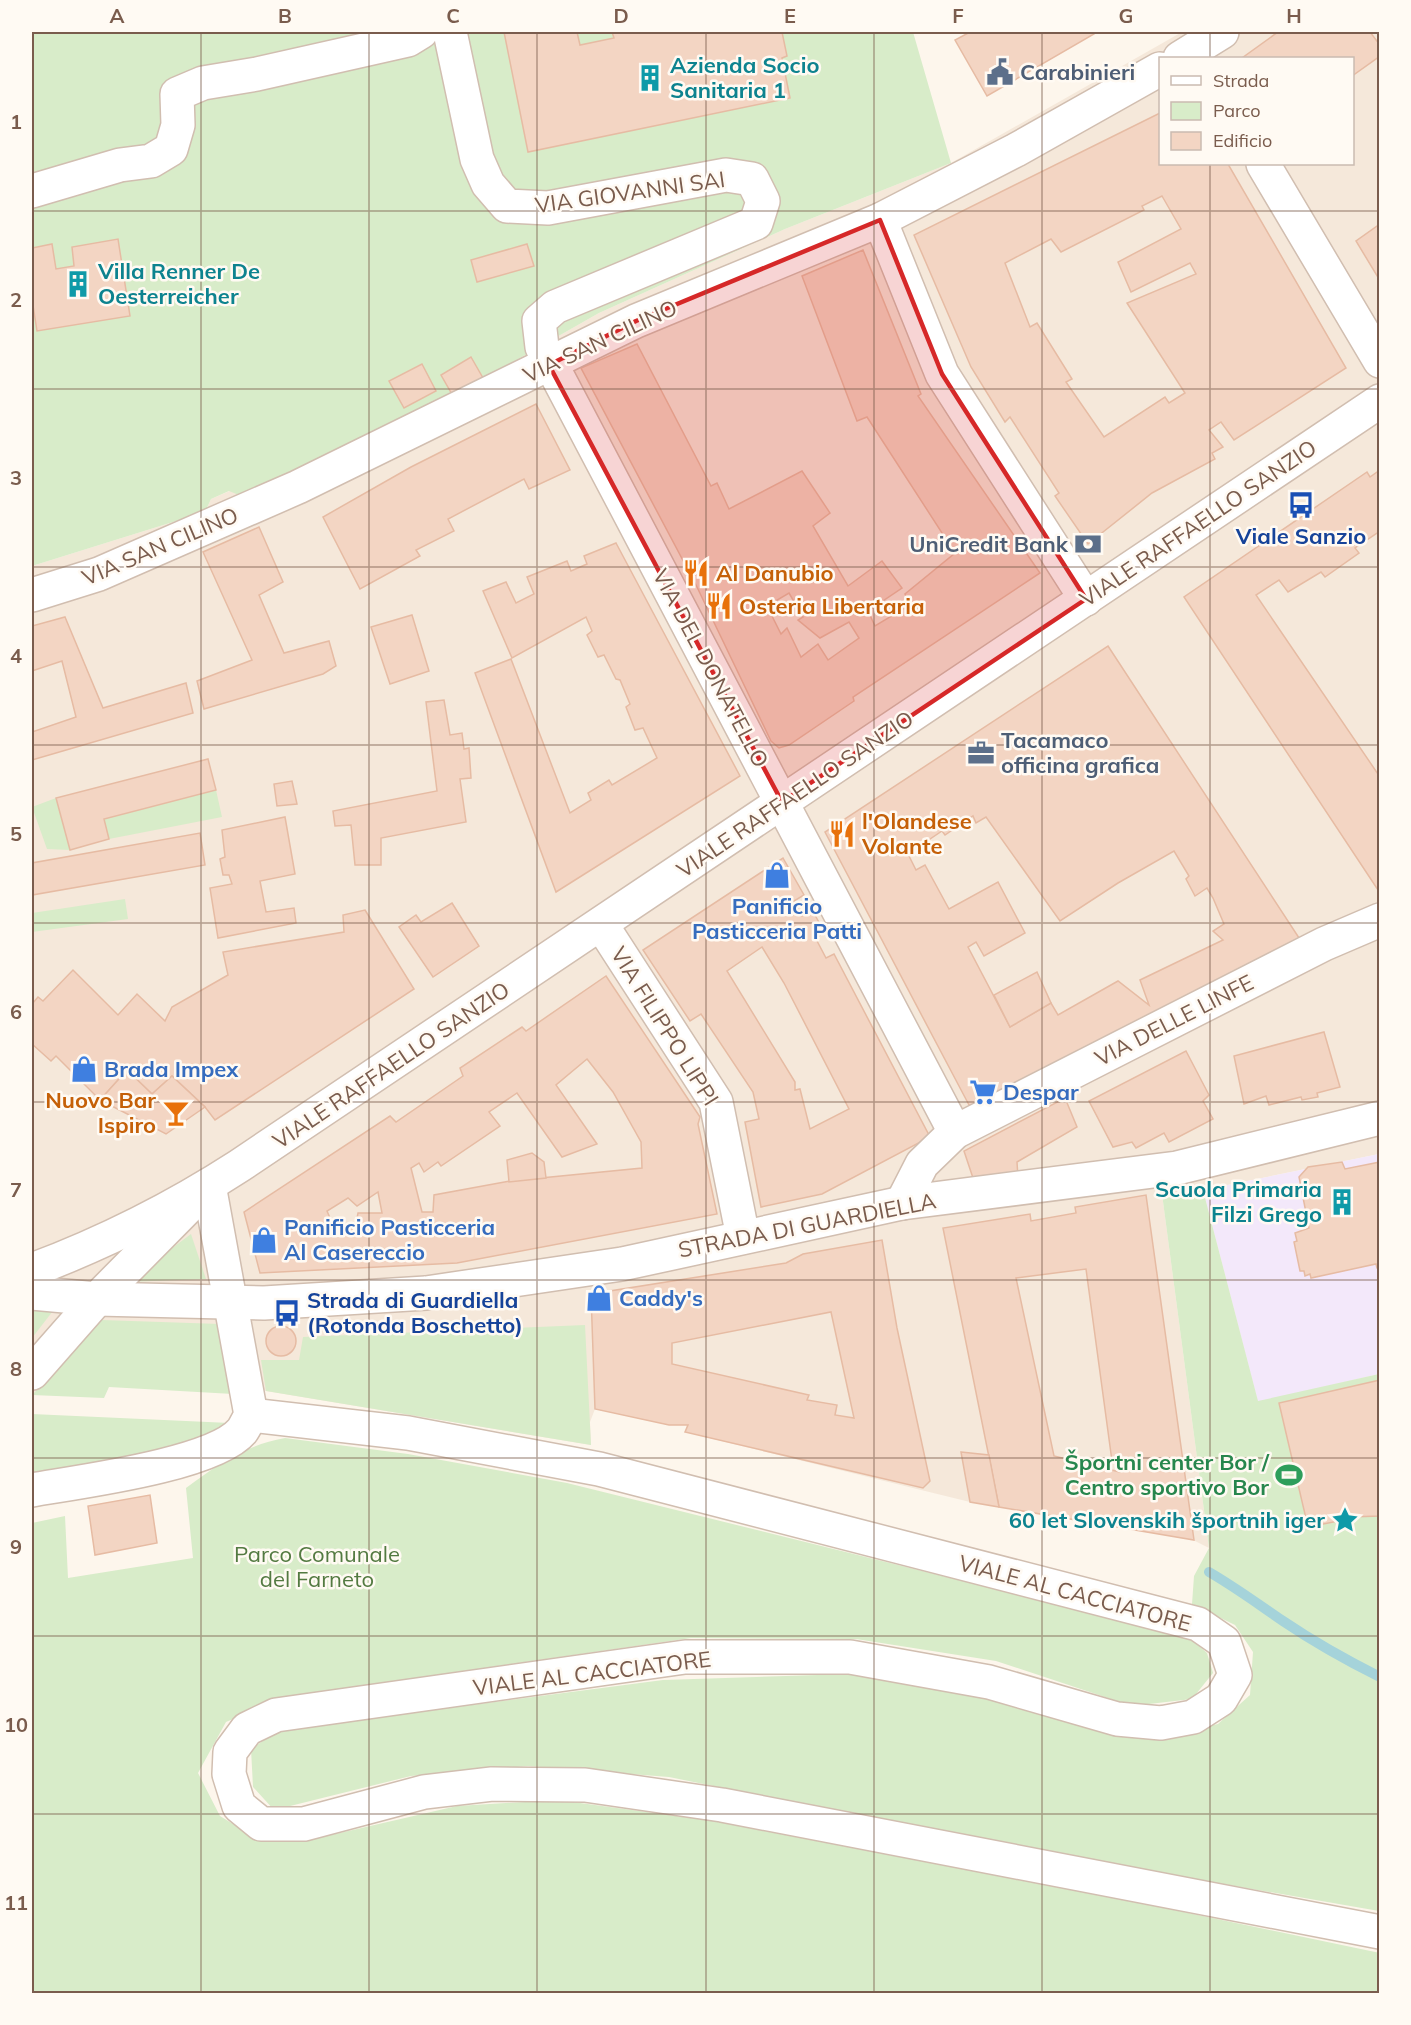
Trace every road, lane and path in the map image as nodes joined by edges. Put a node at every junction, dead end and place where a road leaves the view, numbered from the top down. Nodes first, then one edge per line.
1 (421, 32) edge
2 (450, 32) edge
3 (1159, 70) edge
4 (1264, 165) edge
5 (32, 191) edge
6 (880, 220) junction
7 (1380, 361) edge
8 (549, 365) junction
9 (1380, 401) edge
10 (32, 595) edge
11 (1086, 599) junction
12 (782, 802) junction
13 (1380, 920) edge
14 (601, 924) junction
15 (1380, 1118) edge
16 (955, 1132) junction
17 (209, 1185) junction
18 (902, 1203) junction
19 (743, 1237) junction
20 (32, 1270) edge
21 (32, 1293) edge
22 (97, 1299) junction
23 (230, 1303) junction
24 (32, 1373) edge
25 (251, 1415) junction
26 (32, 1490) edge
27 (1380, 1932) edge

1 - 5 street
2 - 8 street, VIA GIOVANNI SAI
3 - 6 street, VIA SAN CILINO
4 - 7 street
6 - 8 street, VIA SAN CILINO
6 - 11 street
8 - 10 street, VIA SAN CILINO
8 - 12 street, VIA DEL DONATELLO
9 - 11 street, VIALE RAFFAELLO SANZIO
11 - 12 street, VIALE RAFFAELLO SANZIO
12 - 14 street, VIALE RAFFAELLO SANZIO
12 - 16 street, VIA DEL DONATELLO
13 - 16 street, VIA DELLE LINFE
14 - 17 street, VIALE RAFFAELLO SANZIO
14 - 19 street, VIA FILIPPO LIPPI
15 - 18 street, STRADA DI GUARDIELLA
16 - 18 street, VIA DELLE LINFE
17 - 20 street
17 - 22 street
17 - 23 street
18 - 19 street, STRADA DI GUARDIELLA
19 - 23 street, STRADA DI GUARDIELLA
21 - 22 street, STRADA DI GUARDIELLA
22 - 23 street, STRADA DI GUARDIELLA
22 - 24 street
23 - 25 street
25 - 26 street
25 - 27 street, VIALE AL CACCIATORE

